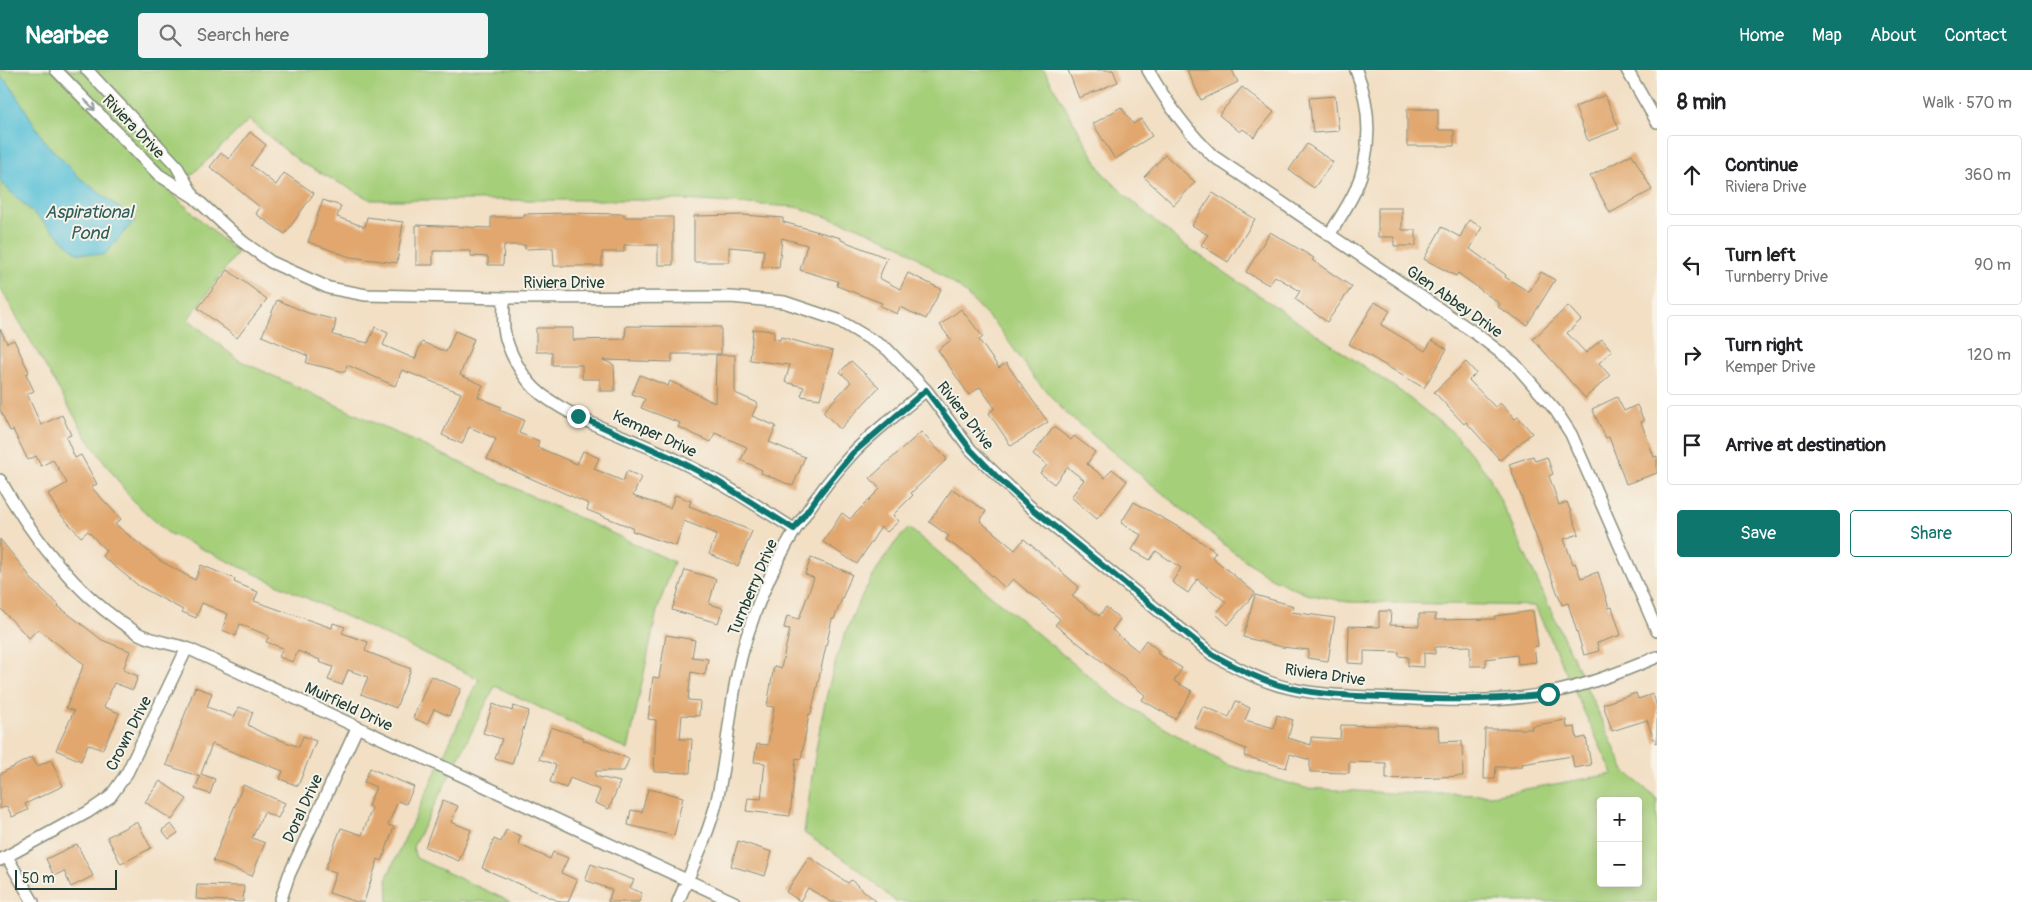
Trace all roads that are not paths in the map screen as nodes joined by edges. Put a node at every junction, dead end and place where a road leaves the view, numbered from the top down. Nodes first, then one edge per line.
1 (56, 70) edge
2 (87, 70) edge
3 (1148, 70) edge
4 (1356, 70) edge
5 (1627, 70) edge
6 (1657, 122) edge
7 (194, 197) junction
8 (1329, 235) junction
9 (504, 298) junction
10 (926, 390) junction
11 (0, 480) edge
12 (794, 529) junction
13 (1657, 631) edge
14 (187, 648) junction
15 (1657, 658) edge
16 (357, 728) junction
17 (4, 858) edge
18 (687, 881) junction
19 (33, 902) edge
20 (280, 902) edge
21 (678, 902) edge
22 (734, 902) edge

1 -> 7 street, Riviera Drive
2 - 7 street, Riviera Drive
3 - 8 street, Glen Abbey Drive
4 - 8 street
5 - 6 street
7 - 9 street, Riviera Drive
8 - 13 street, Glen Abbey Drive
9 - 10 street, Riviera Drive
9 - 12 street, Kemper Drive
10 - 12 street, Turnberry Drive
10 - 15 street, Riviera Drive
11 - 14 street, Muirfield Drive
12 - 18 street, Turnberry Drive
14 - 16 street, Muirfield Drive
14 - 17 street, Crown Drive
16 - 18 street, Muirfield Drive
16 - 20 street, Doral Drive
17 - 19 street
18 - 21 street, Turnberry Drive
18 - 22 street, Muirfield Drive

